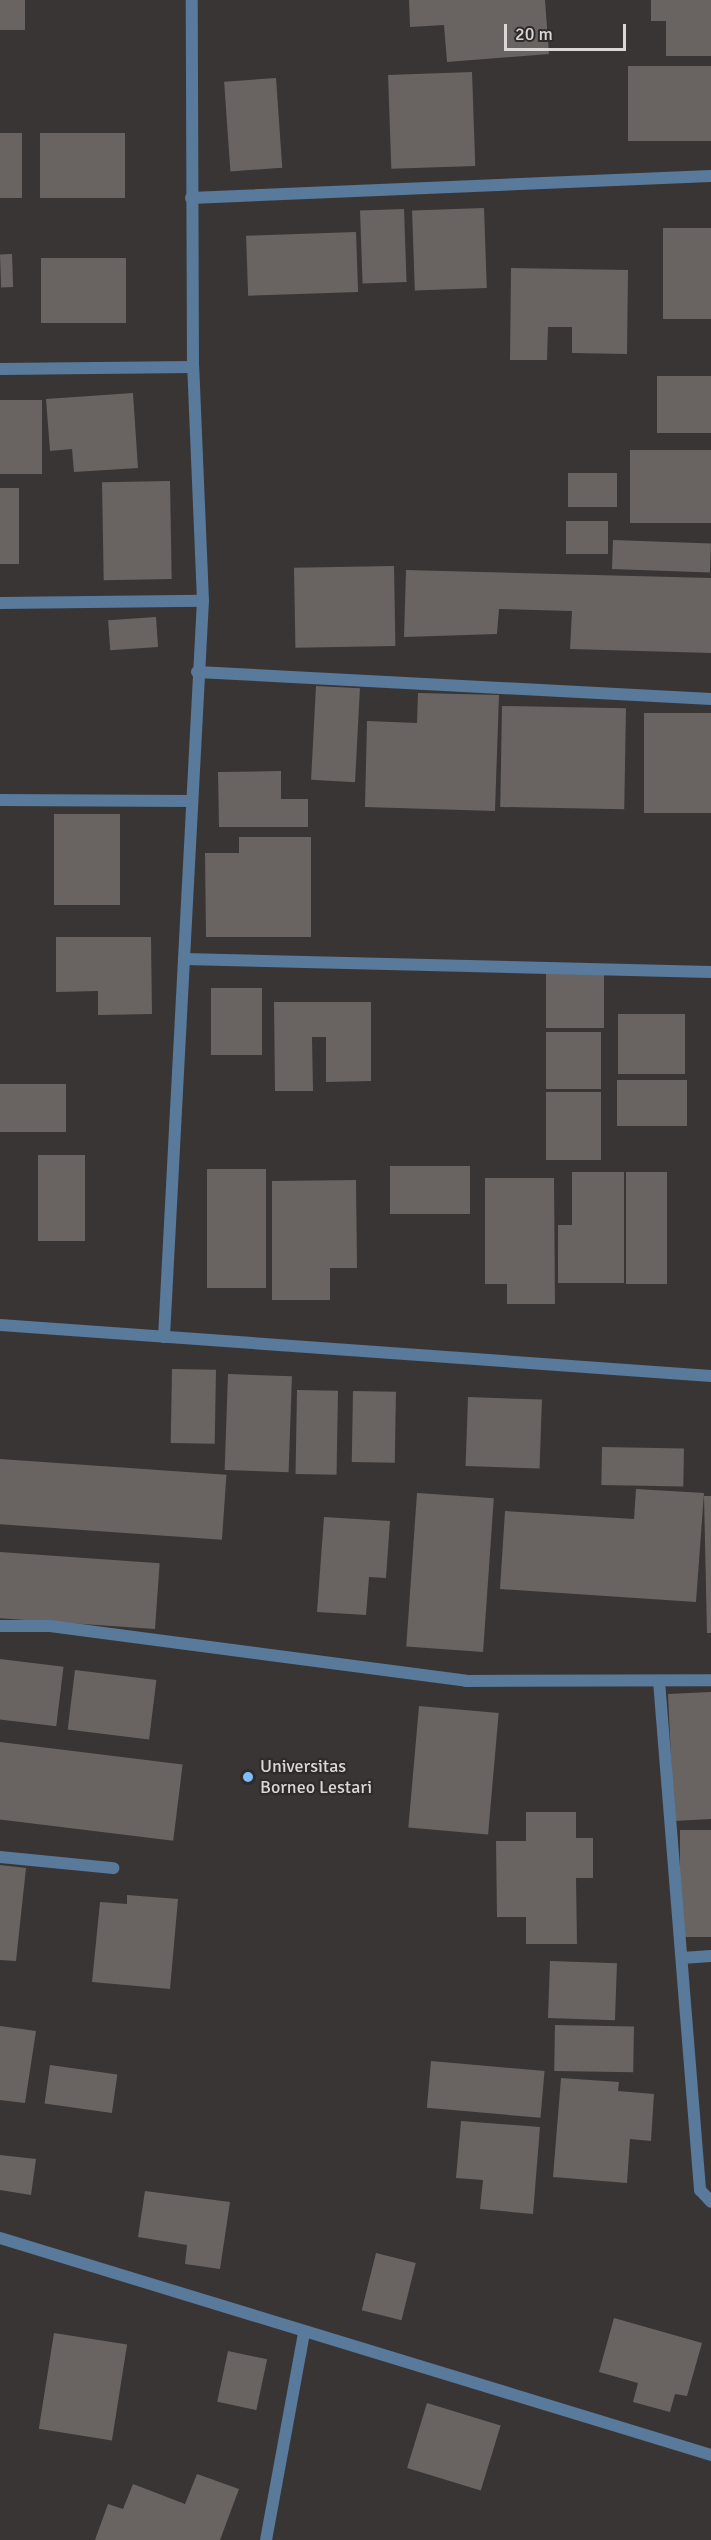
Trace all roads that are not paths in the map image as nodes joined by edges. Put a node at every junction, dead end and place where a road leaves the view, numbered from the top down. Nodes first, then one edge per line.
1 (192, 0) edge
2 (711, 176) edge
3 (191, 198) junction
4 (193, 367) junction
5 (0, 369) edge
6 (203, 601) junction
7 (0, 603) edge
8 (197, 672) junction
9 (711, 699) edge
10 (0, 800) edge
11 (192, 801) junction
12 (184, 959) junction
13 (711, 972) edge
14 (0, 1325) edge
15 (164, 1337) junction
16 (711, 1376) edge
17 (0, 1626) edge
18 (711, 1680) edge
19 (659, 1681) junction
20 (0, 1857) edge
21 (113, 1868) dead end
22 (711, 1956) edge
23 (682, 1958) junction
24 (711, 2202) edge
25 (0, 2238) edge
26 (304, 2332) junction
27 (711, 2455) edge
28 (266, 2540) edge

1 - 3 street
2 - 3 street
3 - 4 street
4 - 5 street
4 - 6 street
6 - 7 street
6 - 8 street
8 - 9 street
8 - 11 street
10 - 11 street
11 - 12 street
12 - 13 street
12 - 15 street
14 - 15 street
15 - 16 street
17 - 19 street
18 - 19 street
19 - 23 street
20 - 21 street
22 - 23 street
23 - 24 street
25 - 26 street
26 - 27 street
26 - 28 street

